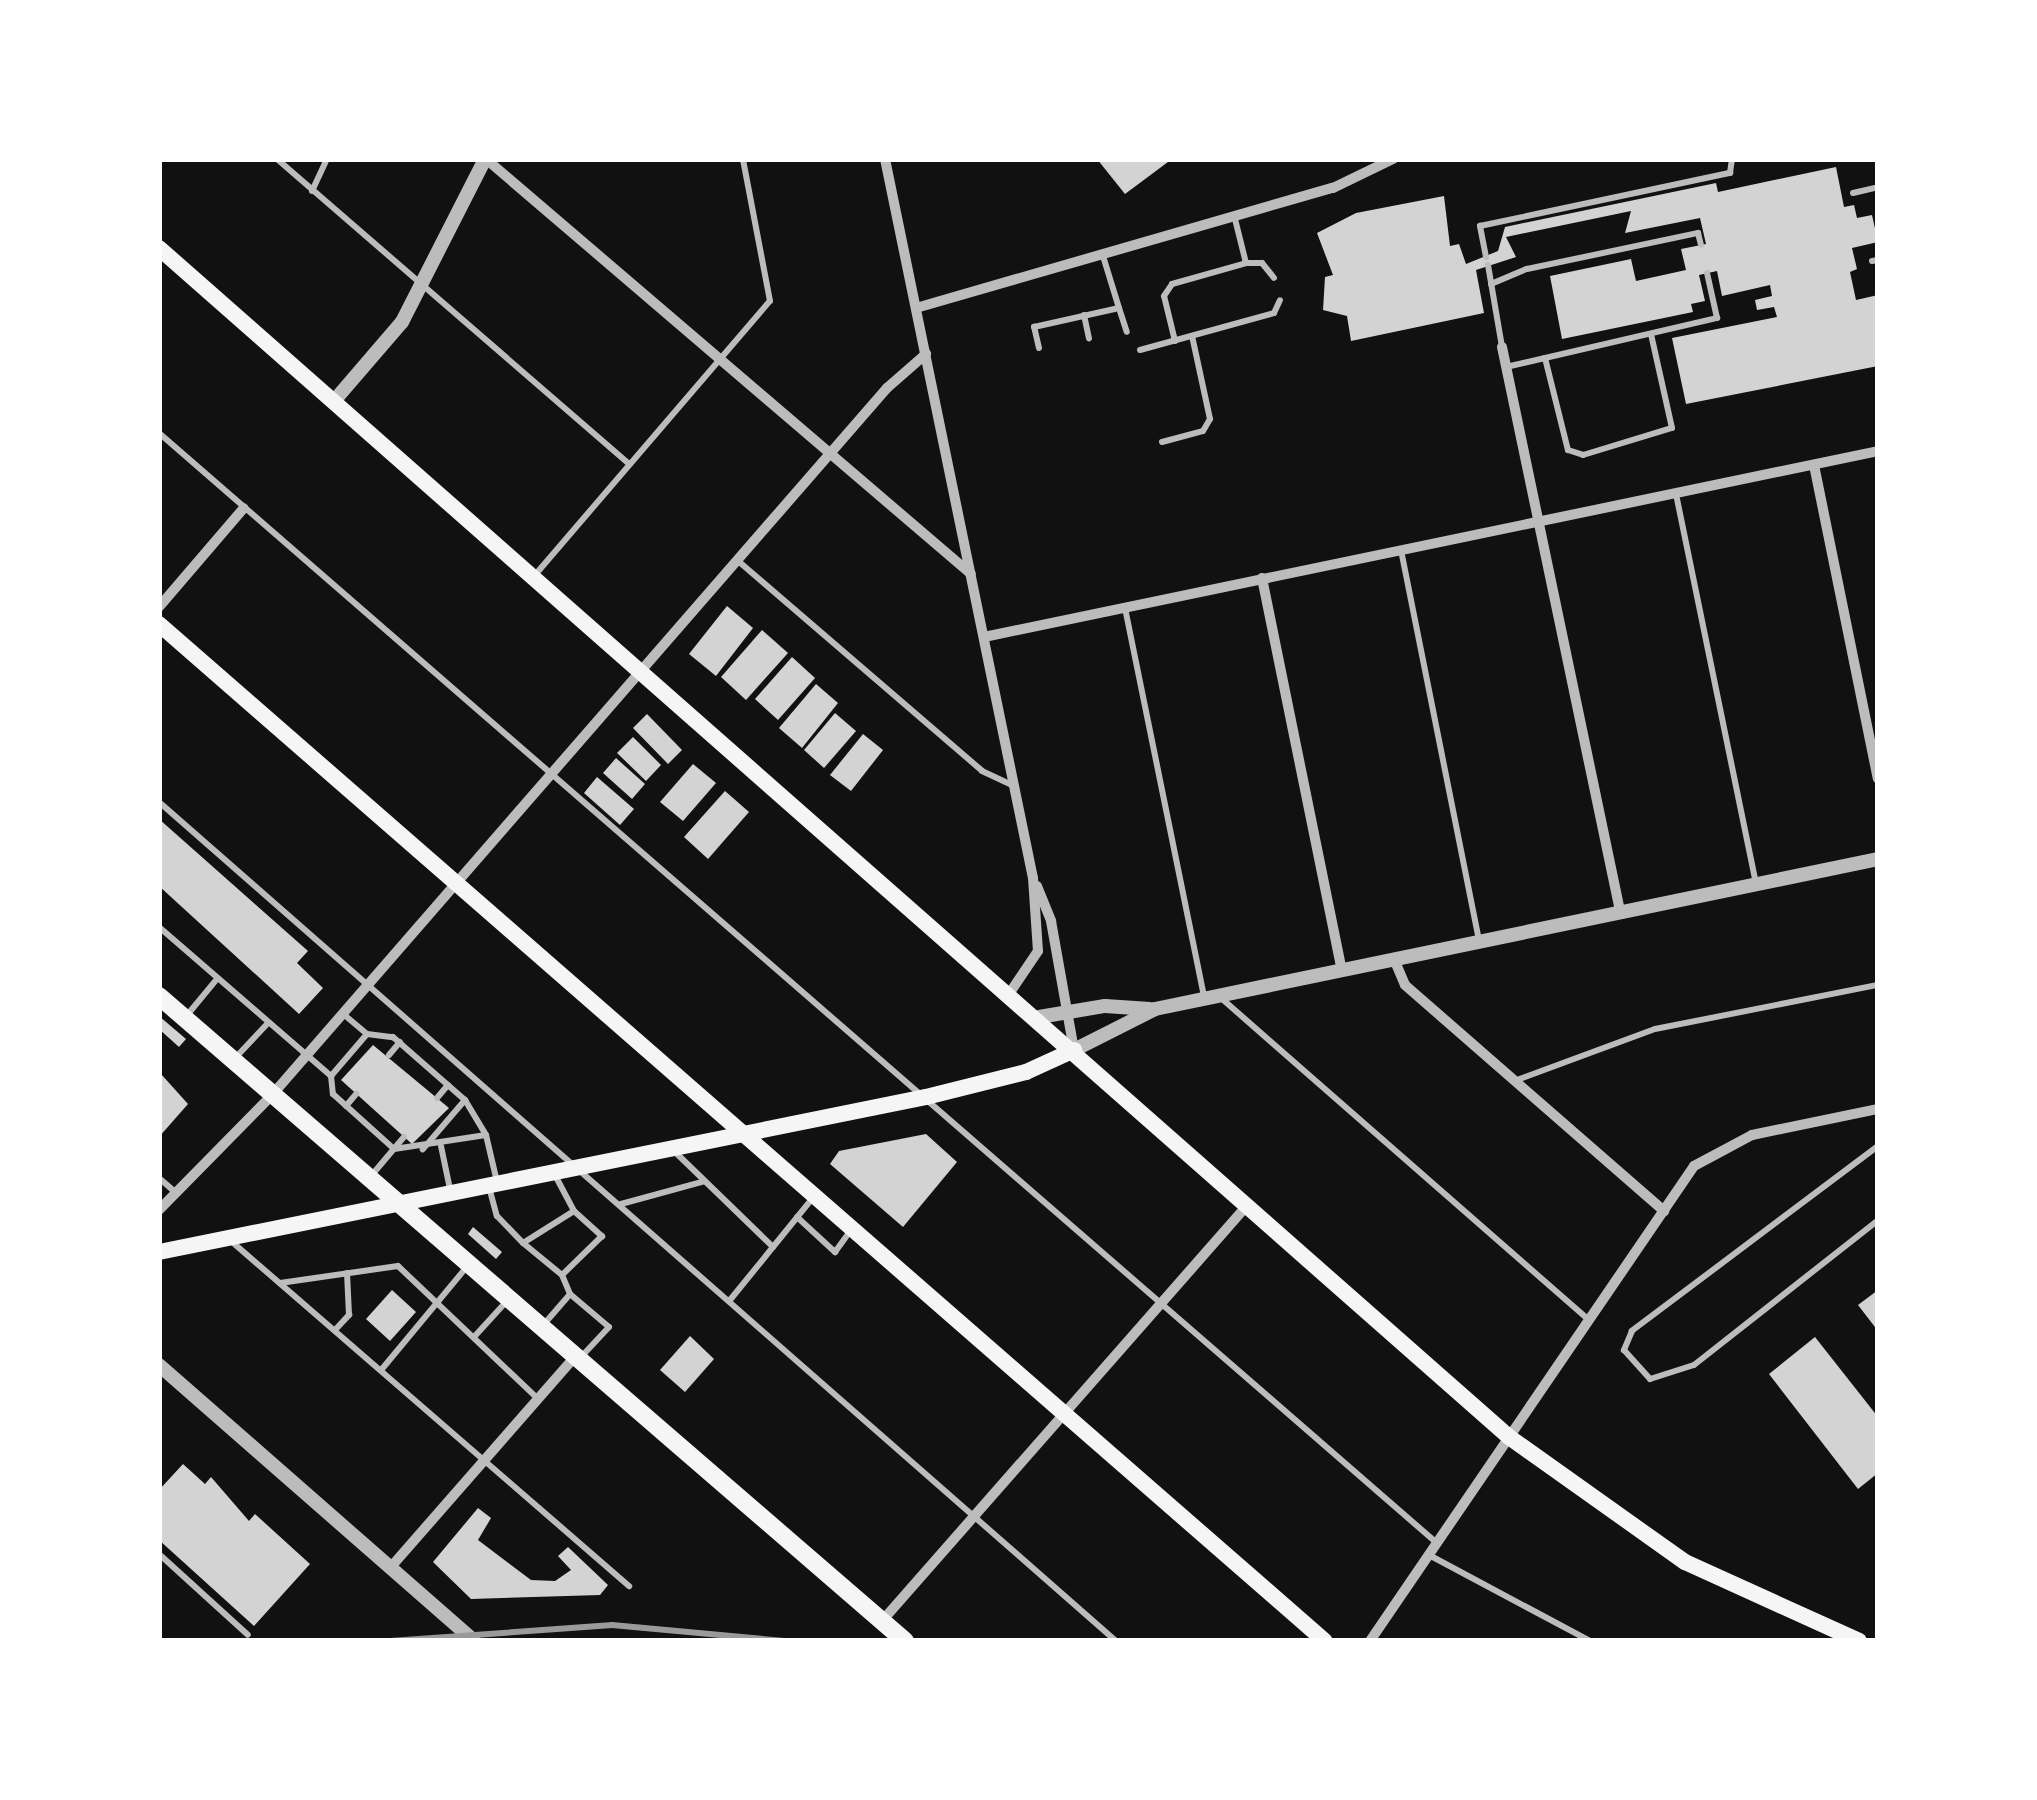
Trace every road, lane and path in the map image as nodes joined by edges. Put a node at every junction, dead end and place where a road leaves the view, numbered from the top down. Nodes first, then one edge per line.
1 (277, 159) edge
2 (328, 159) edge
3 (485, 159) edge
4 (742, 159) edge
5 (885, 159) edge
6 (1393, 159) edge
7 (1542, 159) edge
8 (1571, 159) edge
9 (1732, 159) edge
10 (1878, 188) edge
11 (312, 190) junction
12 (1853, 193) dead end
13 (1234, 216) junction
14 (1701, 245) dead end
15 (159, 248) edge
16 (1102, 253) junction
17 (1246, 263) junction
18 (1707, 273) dead end
19 (1274, 278) dead end
20 (1491, 284) junction
21 (423, 286) junction
22 (1280, 300) dead end
23 (916, 308) junction
24 (1119, 308) junction
25 (1084, 315) junction
26 (1127, 332) dead end
27 (1651, 334) junction
28 (1192, 336) junction
29 (1089, 338) dead end
30 (1175, 341) junction
31 (1502, 347) joint
32 (1040, 348) dead end
33 (1140, 350) dead end
34 (926, 354) junction
35 (1545, 358) junction
36 (717, 360) junction
37 (1506, 367) junction
38 (334, 401) junction
39 (159, 433) edge
40 (1162, 442) dead end
41 (1878, 451) edge
42 (827, 456) junction
43 (628, 463) junction
44 (1814, 465) junction
45 (1676, 494) junction
46 (244, 508) junction
47 (1540, 522) junction
48 (1401, 550) junction
49 (737, 560) junction
50 (971, 574) junction
51 (534, 576) junction
52 (1262, 578) junction
53 (159, 607) edge
54 (1125, 607) junction
55 (159, 624) edge
56 (984, 637) junction
57 (641, 669) junction
58 (553, 771) junction
59 (1878, 779) edge
60 (1016, 787) junction
61 (159, 802) edge
62 (1878, 859) edge
63 (1033, 878) junction
64 (457, 882) junction
65 (1756, 884) junction
66 (1620, 911) junction
67 (159, 927) edge
68 (1479, 941) junction
69 (1394, 959) junction
70 (1342, 970) junction
71 (216, 980) junction
72 (368, 984) junction
73 (1878, 985) edge
74 (1011, 992) junction
75 (159, 996) edge
76 (1211, 997) junction
77 (1155, 1009) junction
78 (1069, 1012) junction
79 (343, 1013) junction
80 (1039, 1017) junction
81 (184, 1018) junction
82 (268, 1023) junction
83 (367, 1034) junction
84 (400, 1042) junction
85 (1074, 1050) junction
86 (389, 1055) dead end
87 (306, 1056) junction
88 (233, 1060) junction
89 (331, 1076) junction
90 (1514, 1081) junction
91 (448, 1085) junction
92 (356, 1094) dead end
93 (272, 1095) junction
94 (926, 1097) junction
95 (436, 1098) dead end
96 (465, 1100) junction
97 (346, 1106) junction
98 (1878, 1109) edge
99 (746, 1134) junction
100 (486, 1136) junction
101 (404, 1137) dead end
102 (441, 1146) junction
103 (1878, 1147) edge
104 (394, 1149) junction
105 (422, 1150) junction
106 (673, 1150) junction
107 (581, 1168) junction
108 (554, 1174) junction
109 (159, 1178) edge
110 (368, 1179) junction
111 (702, 1182) junction
112 (493, 1186) junction
113 (175, 1192) junction
114 (451, 1195) junction
115 (815, 1195) junction
116 (621, 1204) junction
117 (399, 1206) junction
118 (1244, 1209) junction
119 (159, 1210) edge
120 (574, 1211) junction
121 (1664, 1211) junction
122 (797, 1217) junction
123 (1878, 1220) edge
124 (853, 1228) junction
125 (229, 1238) junction
126 (523, 1243) junction
127 (772, 1246) junction
128 (159, 1252) edge
129 (468, 1265) junction
130 (347, 1273) junction
131 (562, 1275) junction
132 (280, 1282) junction
133 (570, 1294) junction
134 (508, 1300) junction
135 (730, 1300) junction
136 (437, 1303) junction
137 (1160, 1303) junction
138 (1589, 1320) junction
139 (541, 1328) junction
140 (335, 1330) junction
141 (473, 1338) junction
142 (576, 1359) junction
143 (159, 1365) edge
144 (381, 1370) junction
145 (538, 1400) junction
146 (1063, 1414) junction
147 (1509, 1437) junction
148 (485, 1459) junction
149 (974, 1515) junction
150 (1437, 1543) junction
151 (159, 1554) edge
152 (1429, 1555) junction
153 (390, 1568) junction
154 (629, 1586) dead end
155 (882, 1621) junction
156 (248, 1635) dead end
157 (475, 1641) edge
158 (905, 1641) edge
159 (1116, 1641) edge
160 (1325, 1641) edge
161 (1370, 1641) edge
162 (1591, 1641) edge
163 (1859, 1641) edge

1 - 11 lane
2 - 11 lane
3 - 21 street
3 - 36 street
4 - 36 lane
5 - 23 street
6 - 13 street
7 - 8 lane
9 - 20 lane
10 - 12 lane
11 - 21 lane
13 - 16 street
13 - 17 lane
14 - 20 lane
15 - 38 main road
16 - 23 street
16 - 24 lane
17 - 19 lane
17 - 30 lane
18 - 27 lane
20 - 31 lane
21 - 38 street
21 - 43 lane
22 - 28 lane
23 - 34 street
24 - 25 lane
24 - 26 lane
25 - 29 lane
25 - 32 lane
27 - 35 lane
27 - 35 lane
28 - 30 lane
28 - 40 lane
30 - 33 lane
31 - 37 street
34 - 42 street
34 - 50 street
35 - 37 lane
36 - 42 street
36 - 43 lane
37 - 47 street
38 - 51 main road
39 - 46 lane
41 - 44 street
42 - 49 street
42 - 50 street
43 - 51 lane
44 - 45 street
44 - 59 street
45 - 47 street
45 - 65 lane
46 - 53 street
46 - 58 lane
47 - 48 street
47 - 66 street
48 - 52 street
48 - 68 lane
49 - 57 street
49 - 60 lane
50 - 56 street
51 - 57 main road
52 - 54 street
52 - 70 street
54 - 56 street
54 - 76 lane
55 - 64 main road
56 - 60 street
57 - 58 street
57 - 74 main road
58 - 64 street
58 - 94 lane
60 - 63 street
61 - 72 lane
62 - 65 street
63 - 74 street
63 - 78 street
64 - 72 street
64 - 99 main road
65 - 66 street
66 - 68 street
67 - 71 lane
68 - 69 street
69 - 70 street
69 - 90 street
70 - 76 street
71 - 81 lane
71 - 82 lane
72 - 79 street
72 - 107 lane
73 - 90 lane
74 - 80 main road
75 - 81 main road
76 - 77 street
76 - 138 lane
77 - 78 street
77 - 85 street
78 - 80 street
78 - 85 street
79 - 83 lane
79 - 87 street
80 - 85 main road
81 - 88 main road
82 - 87 lane
82 - 88 lane
83 - 84 lane
83 - 89 lane
84 - 86 lane
84 - 91 lane
85 - 94 main road
85 - 118 main road
87 - 89 lane
87 - 93 street
88 - 93 main road
89 - 97 lane
90 - 121 street
91 - 95 lane
91 - 96 lane
92 - 97 lane
93 - 110 main road
93 - 113 street
94 - 99 main road
94 - 137 lane
96 - 100 lane
96 - 105 lane
97 - 104 lane
98 - 121 street
99 - 106 main road
99 - 115 main road
100 - 102 lane
100 - 112 lane
101 - 104 lane
102 - 105 lane
102 - 114 lane
103 - 123 lane
104 - 105 lane
104 - 110 lane
106 - 107 main road
106 - 111 lane
107 - 108 main road
107 - 116 lane
108 - 112 main road
108 - 120 lane
109 - 113 lane
110 - 117 main road
111 - 116 lane
111 - 127 lane
112 - 114 main road
112 - 126 lane
113 - 119 street
114 - 117 main road
115 - 122 lane
115 - 124 main road
116 - 135 lane
117 - 125 main road
117 - 129 main road
118 - 137 street
118 - 147 main road
120 - 126 lane
120 - 131 lane
121 - 138 street
122 - 124 lane
122 - 127 lane
124 - 146 main road
125 - 128 main road
125 - 132 lane
126 - 131 lane
127 - 135 lane
129 - 134 main road
129 - 136 lane
130 - 132 lane
130 - 136 lane
130 - 140 lane
131 - 133 lane
132 - 140 lane
133 - 139 lane
133 - 142 lane
134 - 139 main road
134 - 141 lane
135 - 149 lane
136 - 141 lane
136 - 144 lane
137 - 146 street
137 - 150 lane
138 - 147 street
139 - 142 main road
140 - 144 lane
141 - 145 lane
142 - 145 street
142 - 155 main road
143 - 153 street
144 - 148 lane
145 - 148 street
146 - 149 street
146 - 160 main road
147 - 150 street
147 - 163 main road
148 - 153 street
148 - 154 lane
149 - 155 street
149 - 159 lane
150 - 152 street
151 - 156 lane
152 - 161 street
152 - 162 lane
153 - 157 street
155 - 158 main road

